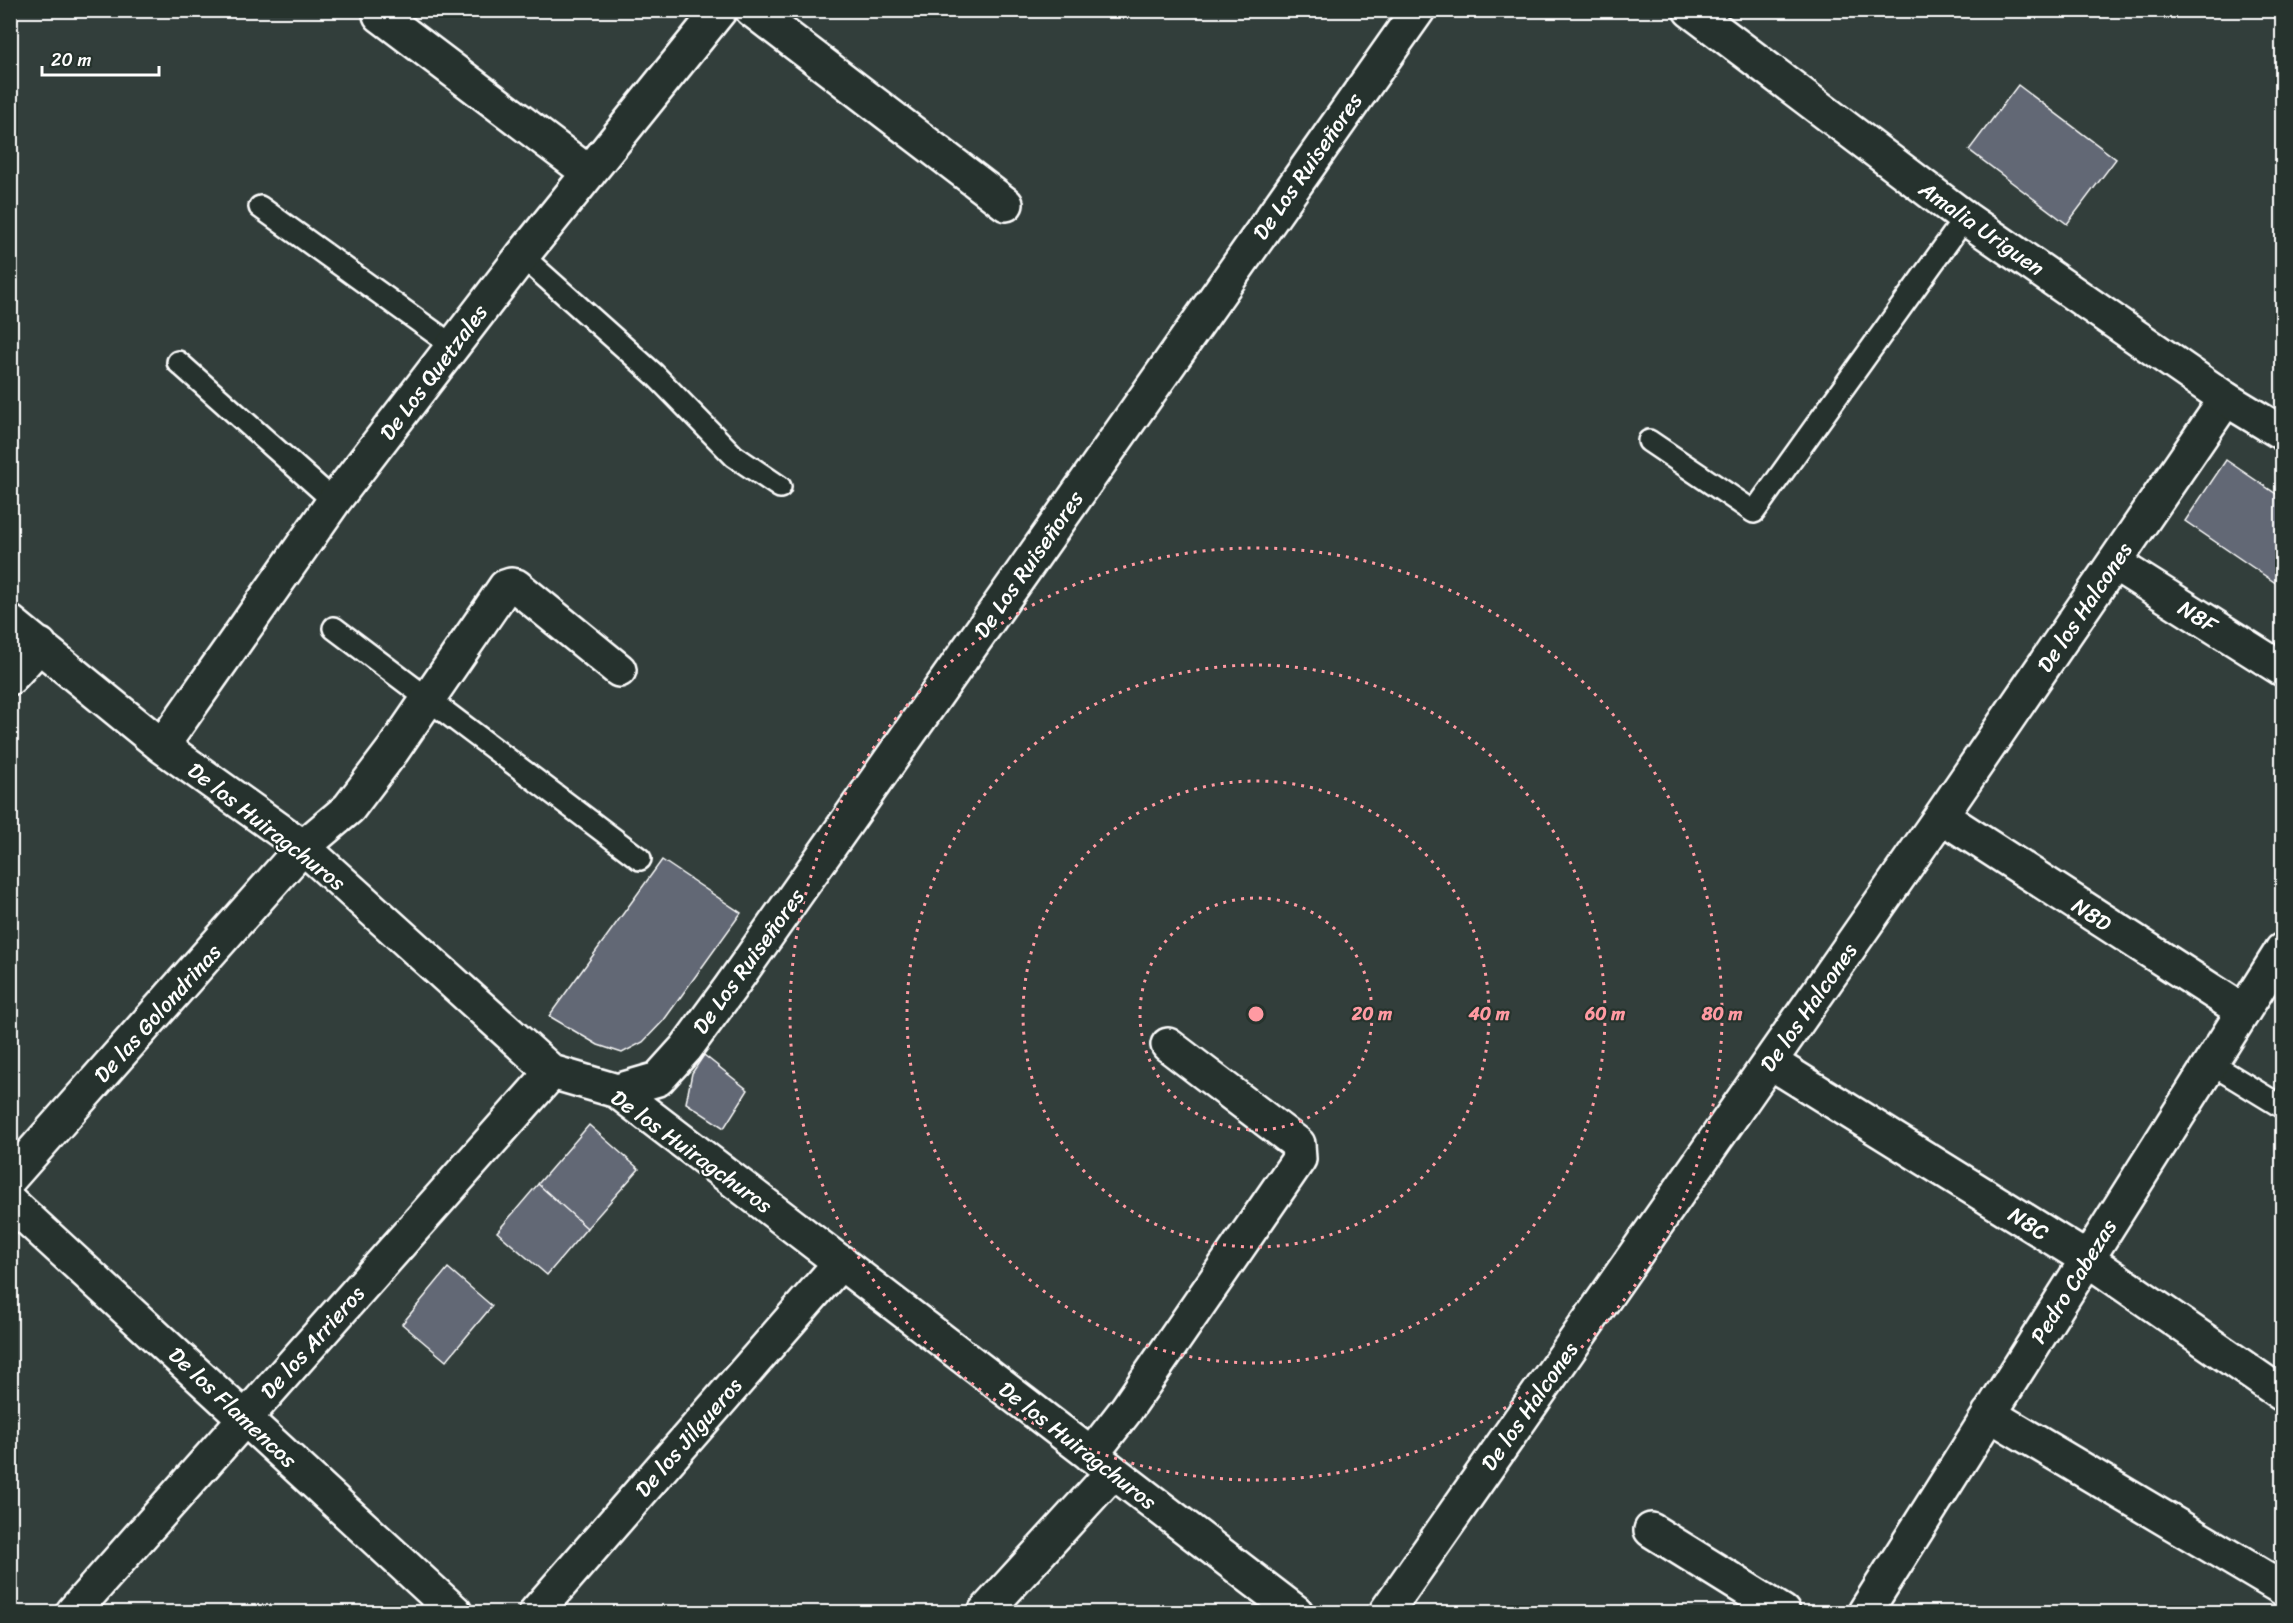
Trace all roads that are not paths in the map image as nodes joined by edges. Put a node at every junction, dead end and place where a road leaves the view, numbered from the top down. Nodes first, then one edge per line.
1 (720, 10) edge
2 (752, 10) edge
3 (1418, 10) edge
4 (1690, 10) edge
5 (380, 15) dead end
6 (589, 173) junction
7 (1006, 204) dead end
8 (260, 207) dead end
9 (1965, 218) junction
10 (522, 256) junction
11 (453, 346) junction
12 (178, 362) dead end
13 (2226, 399) junction
14 (2283, 433) edge
15 (1649, 441) dead end
16 (780, 487) dead end
17 (334, 501) junction
18 (2114, 562) junction
19 (10, 622) edge
20 (334, 628) dead end
21 (40, 645) junction
22 (2283, 669) edge
23 (619, 670) dead end
24 (10, 678) edge
25 (427, 700) junction
26 (162, 746) junction
27 (1941, 816) junction
28 (303, 848) junction
29 (640, 859) dead end
30 (2283, 950) edge
31 (2242, 1011) junction
32 (1168, 1045) dead end
33 (1770, 1062) junction
34 (2210, 1063) junction
35 (552, 1072) junction
36 (617, 1091) junction
37 (2283, 1107) edge
38 (10, 1178) edge
39 (10, 1202) edge
40 (2087, 1259) junction
41 (841, 1262) junction
42 (2283, 1394) edge
43 (1989, 1414) junction
44 (244, 1418) junction
45 (1102, 1464) junction
46 (1651, 1530) dead end
47 (2283, 1588) edge
48 (73, 1612) edge
49 (455, 1612) edge
50 (536, 1612) edge
51 (985, 1612) edge
52 (1296, 1612) edge
53 (1386, 1612) edge
54 (1783, 1612) edge
55 (1865, 1612) edge

1 - 6 street, De Los Quetzales
2 - 7 street
3 - 36 street, De Los Ruiseñores
4 - 9 street, Amalia Uriguen
5 - 6 street
6 - 10 street, De Los Quetzales
8 - 11 lane
9 - 13 street, Amalia Uriguen
9 - 15 lane
10 - 11 street, De Los Quetzales
10 - 16 lane
11 - 17 street, De Los Quetzales
12 - 17 lane
13 - 14 street, Amalia Uriguen
13 - 18 street, De los Halcones
17 - 26 street, De Los Quetzales
18 - 22 street, N8F
18 - 27 street, De los Halcones
19 - 21 street, De los Huiragchuros
20 - 25 lane
21 - 24 street
21 - 26 street, De los Huiragchuros
23 - 25 street, De las Golondrinas
25 - 28 street, De las Golondrinas
25 - 29 lane
26 - 28 street, De los Huiragchuros
27 - 31 street, N8D
27 - 33 street, De los Halcones
28 - 35 street, De los Huiragchuros
28 - 38 street, De las Golondrinas
30 - 31 street, Pedro Cabezas
31 - 34 street, Pedro Cabezas
32 - 45 street
33 - 40 street, N8C
33 - 53 street, De los Halcones
34 - 37 lane
34 - 40 street, Pedro Cabezas
35 - 36 street, De los Huiragchuros
35 - 44 street, De los Arrieros
36 - 41 street, De los Huiragchuros
39 - 44 street, De los Flamencos
40 - 42 street, N8C
40 - 43 street, Pedro Cabezas
41 - 45 street, De los Huiragchuros
41 - 50 street, De los Jilgueros
43 - 47 street
43 - 55 street, Pedro Cabezas
44 - 48 street, De los Arrieros
44 - 49 street, De los Flamencos
45 - 51 street
45 - 52 street, De los Huiragchuros
46 - 54 street

